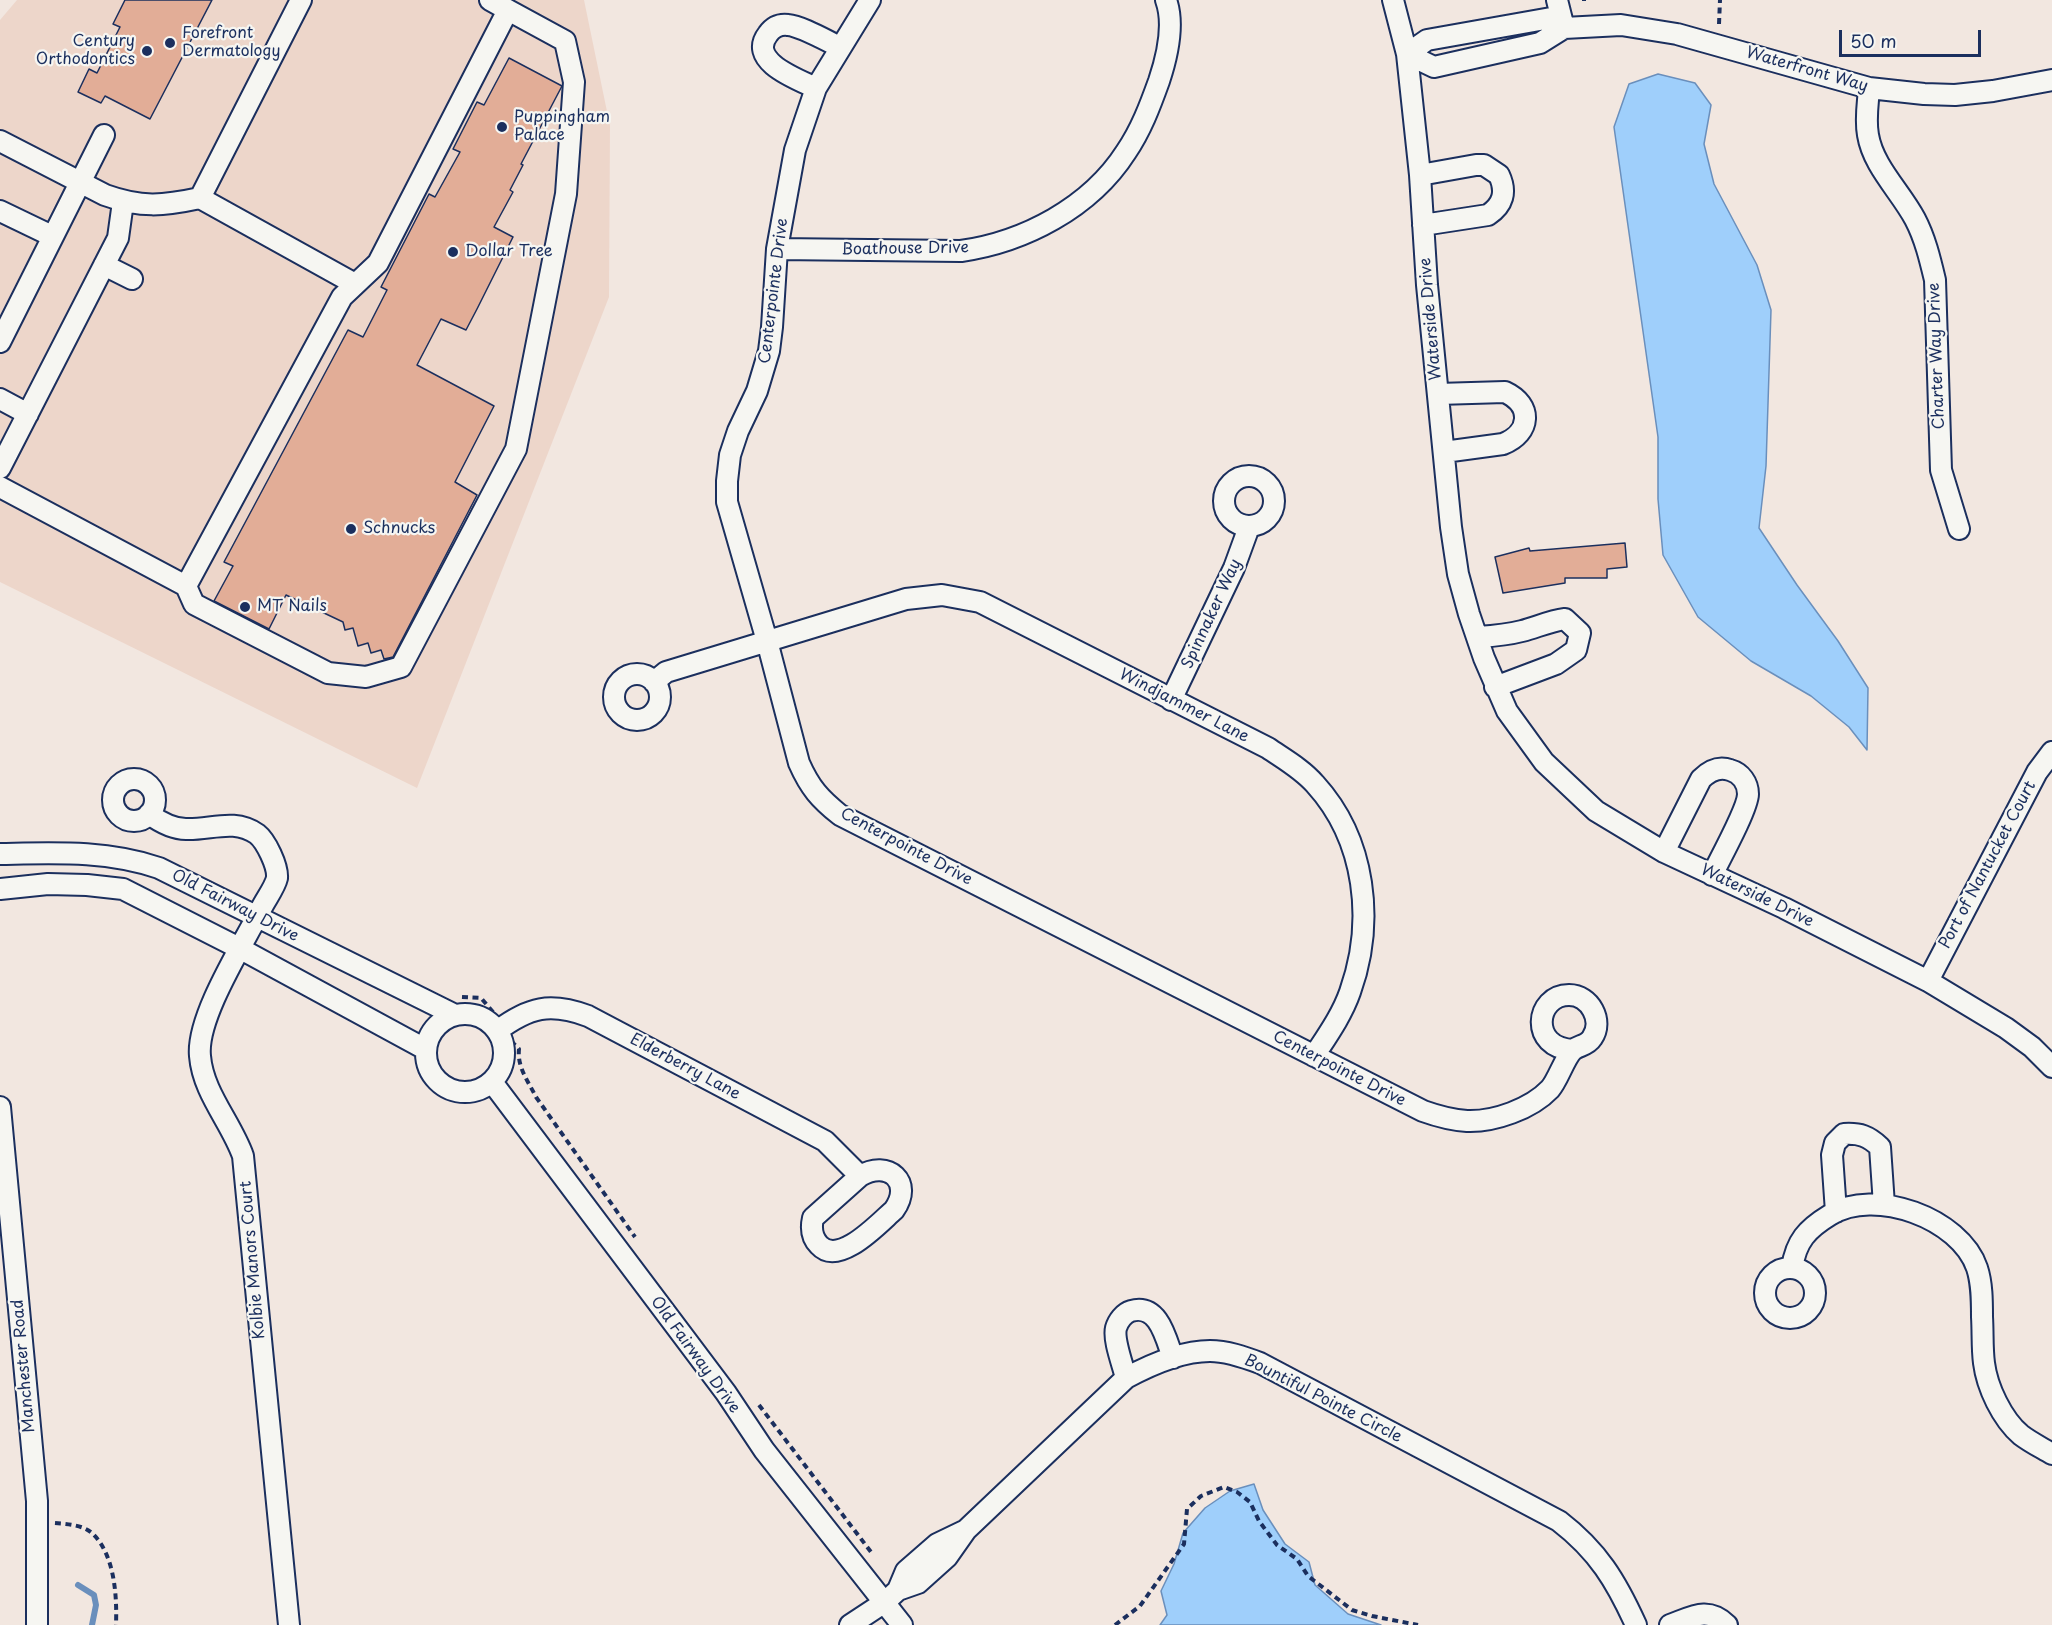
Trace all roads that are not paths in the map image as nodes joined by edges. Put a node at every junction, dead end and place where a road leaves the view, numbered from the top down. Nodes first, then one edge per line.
1 (301, 0) edge
2 (490, 0) edge
3 (870, 0) edge
4 (1166, 0) edge
5 (1393, 0) edge
6 (1557, 0) edge
7 (508, 10) junction
8 (1564, 28) junction
9 (840, 47) junction
10 (1407, 54) junction
11 (2052, 80) edge
12 (816, 88) junction
13 (1869, 88) junction
14 (104, 135) dead end
15 (0, 141) edge
16 (1420, 175) junction
17 (79, 182) junction
18 (200, 198) junction
19 (123, 202) junction
20 (0, 211) edge
21 (1423, 225) junction
22 (52, 236) junction
23 (777, 249) junction
24 (104, 265) junction
25 (132, 279) dead end
26 (356, 284) junction
27 (0, 342) edge
28 (1438, 394) junction
29 (0, 399) edge
30 (28, 414) junction
31 (1444, 452) junction
32 (0, 468) edge
33 (0, 487) edge
34 (1249, 527) dead end
35 (1959, 529) dead end
36 (186, 586) junction
37 (1478, 637) junction
38 (767, 641) junction
39 (654, 682) dead end
40 (1495, 687) junction
41 (1171, 700) junction
42 (2052, 752) edge
43 (149, 814) dead end
44 (1664, 852) junction
45 (0, 854) edge
46 (1712, 875) junction
47 (0, 889) edge
48 (257, 918) junction
49 (239, 948) junction
50 (1928, 981) junction
51 (455, 1015) junction
52 (497, 1031) junction
53 (425, 1049) junction
54 (1573, 1050) dead end
55 (1314, 1056) junction
56 (2052, 1067) edge
57 (492, 1082) junction
58 (0, 1107) edge
59 (860, 1176) junction
60 (1884, 1205) junction
61 (1836, 1212) junction
62 (1792, 1268) dead end
63 (1173, 1358) junction
64 (1126, 1378) junction
65 (2052, 1454) edge
66 (892, 1596) junction
67 (37, 1625) edge
68 (289, 1625) edge
69 (850, 1625) edge
70 (872, 1625) edge
71 (902, 1625) edge
72 (1636, 1625) edge
73 (1670, 1625) edge
74 (1727, 1625) edge

1 - 18 street
2 - 7 street
3 - 9 street, Centerpointe Drive
4 - 23 street, Boathouse Drive
5 - 10 street, Waterside Drive
6 - 8 street
7 - 26 street
7 - 36 street
8 - 10 street, Waterfront Way
8 - 10 street, Waterfront Way
8 - 13 street, Waterfront Way
9 - 12 street, Centerpointe Drive
9 - 12 street
10 - 16 street, Waterside Drive
11 - 13 street, Waterfront Way
12 - 23 street, Centerpointe Drive
13 - 35 street, Charter Way Drive
14 - 17 street
15 - 17 street
16 - 21 street, Waterside Drive
16 - 21 street
17 - 19 street
17 - 22 street
18 - 19 street
18 - 26 street
19 - 24 street
20 - 22 street
21 - 28 street, Waterside Drive
22 - 27 street
23 - 38 street, Centerpointe Drive
24 - 25 street
24 - 30 street
26 - 36 street
28 - 31 street, Waterside Drive
28 - 31 street
29 - 30 street
30 - 32 street
31 - 37 street, Waterside Drive
33 - 36 street
34 - 41 street, Spinnaker Way
37 - 40 street, Waterside Drive
37 - 40 street
38 - 39 street, Windjammer Lane
38 - 41 street, Windjammer Lane
38 - 55 street, Centerpointe Drive
40 - 44 street, Waterside Drive
41 - 55 street, Windjammer Lane
42 - 50 street, Port of Nantucket Court
43 - 48 street, Kolbie Manors Court
44 - 46 street, Waterside Drive
44 - 46 street
45 - 48 street, Old Fairway Drive
46 - 50 street, Waterside Drive
47 - 49 street
48 - 49 street, Kolbie Manors Court
48 - 51 street, Old Fairway Drive
49 - 53 street
49 - 68 street, Kolbie Manors Court
50 - 56 street, Waterside Drive
51 - 52 street, Old Fairway Drive
51 - 53 street
52 - 57 street
52 - 59 street, Elderberry Lane
53 - 57 street
54 - 55 street, Centerpointe Drive
57 - 66 street, Old Fairway Drive
58 - 67 street, Manchester Road
59 - 59 street
60 - 61 street
60 - 61 street
60 - 65 street
61 - 62 street
63 - 64 street, Bountiful Pointe Circle
63 - 64 street
63 - 72 street, Bountiful Pointe Circle
64 - 66 street, Bountiful Pointe Circle
66 - 69 street, Bountiful Pointe Circle
66 - 70 street
66 - 71 street, Old Fairway Drive
73 - 74 street

